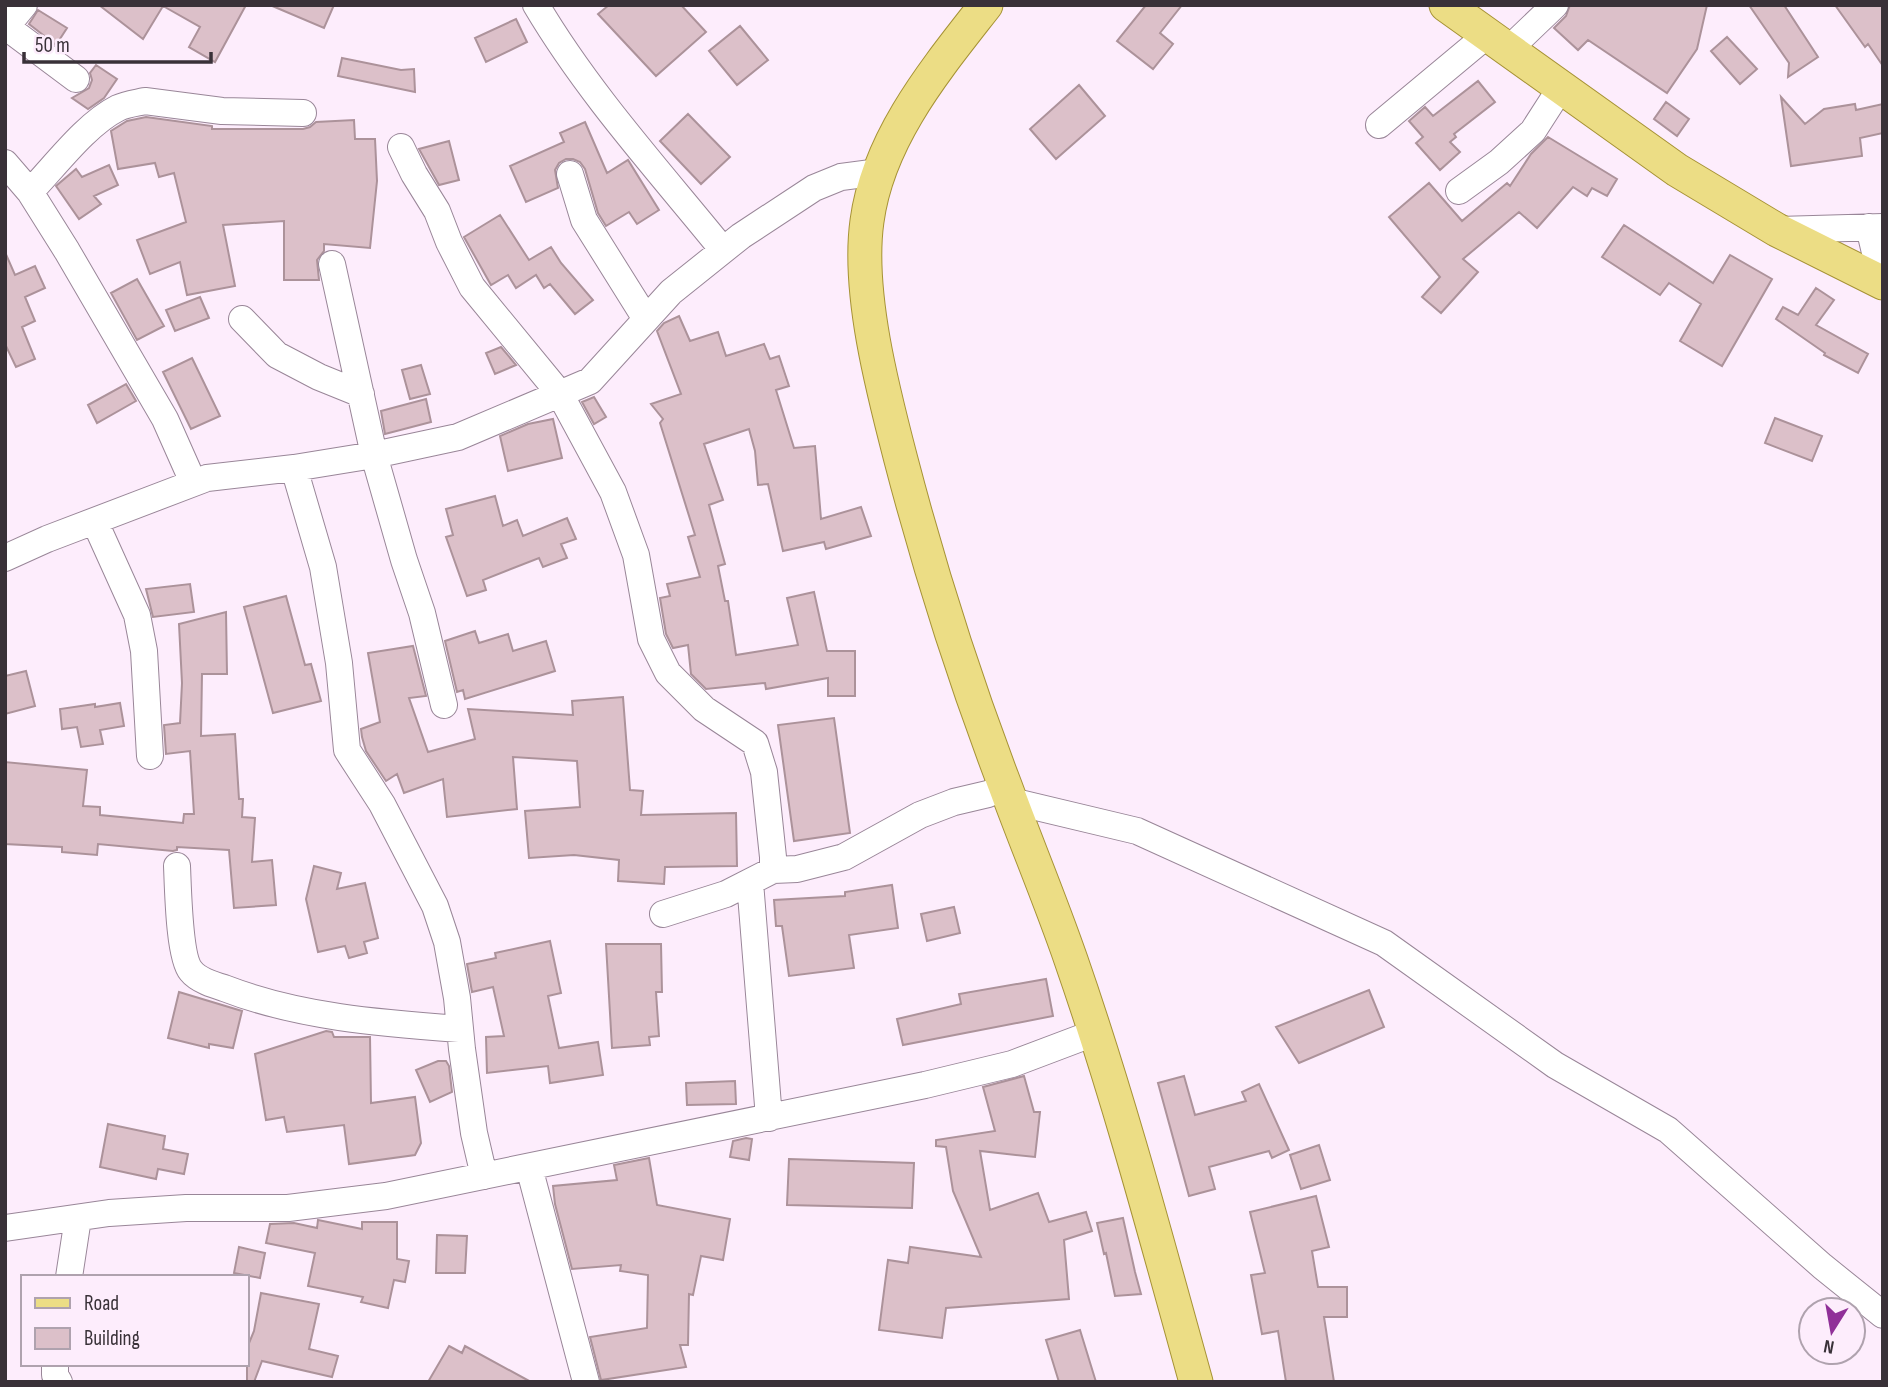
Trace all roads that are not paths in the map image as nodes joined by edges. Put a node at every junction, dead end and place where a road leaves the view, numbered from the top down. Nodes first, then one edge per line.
1 (24, 5) edge
2 (536, 5) edge
3 (986, 5) edge
4 (1446, 5) edge
5 (1555, 5) edge
6 (6, 27) edge
7 (1498, 43) junction
8 (76, 79) dead end
9 (1560, 89) junction
10 (303, 113) dead end
11 (1379, 125) dead end
12 (401, 147) dead end
13 (879, 172) junction
14 (570, 174) dead end
15 (15, 183) edge
16 (1459, 191) dead end
17 (1876, 227) edge
18 (1777, 230) junction
19 (723, 250) junction
20 (332, 264) dead end
21 (1882, 282) edge
22 (242, 319) dead end
23 (646, 319) junction
24 (361, 394) junction
25 (559, 394) junction
26 (374, 454) junction
27 (294, 468) junction
28 (193, 482) junction
29 (95, 522) junction
30 (5, 558) edge
31 (444, 705) dead end
32 (149, 756) dead end
33 (1008, 794) junction
34 (177, 866) dead end
35 (761, 876) junction
36 (663, 914) dead end
37 (460, 1029) junction
38 (1094, 1033) junction
39 (769, 1118) junction
40 (529, 1167) junction
41 (484, 1176) junction
42 (78, 1218) junction
43 (5, 1228) edge
44 (69, 1275) edge
45 (1883, 1315) edge
46 (586, 1382) edge
47 (1196, 1382) edge

1 - 6 street
2 - 19 street
3 - 13 main road
4 - 7 main road
5 - 7 street
6 - 8 street
7 - 9 main road
7 - 11 street
9 - 16 street
9 - 18 main road
10 - 15 street
12 - 25 street
13 - 19 street
13 - 33 main road
14 - 23 street
15 - 28 street
17 - 18 street
17 - 21 street
18 - 21 main road
19 - 23 street
20 - 24 street
22 - 24 street
23 - 25 street
24 - 26 street
25 - 26 street
25 - 35 street
26 - 27 street
26 - 31 street
27 - 28 street
27 - 37 street
28 - 29 street
29 - 30 street
29 - 32 street
33 - 35 street
33 - 38 main road
33 - 45 street
34 - 37 street
35 - 36 street
35 - 39 street
37 - 41 street
38 - 39 street
38 - 47 main road
39 - 40 street
40 - 41 street
40 - 46 street
41 - 42 street
42 - 43 street
42 - 44 street

